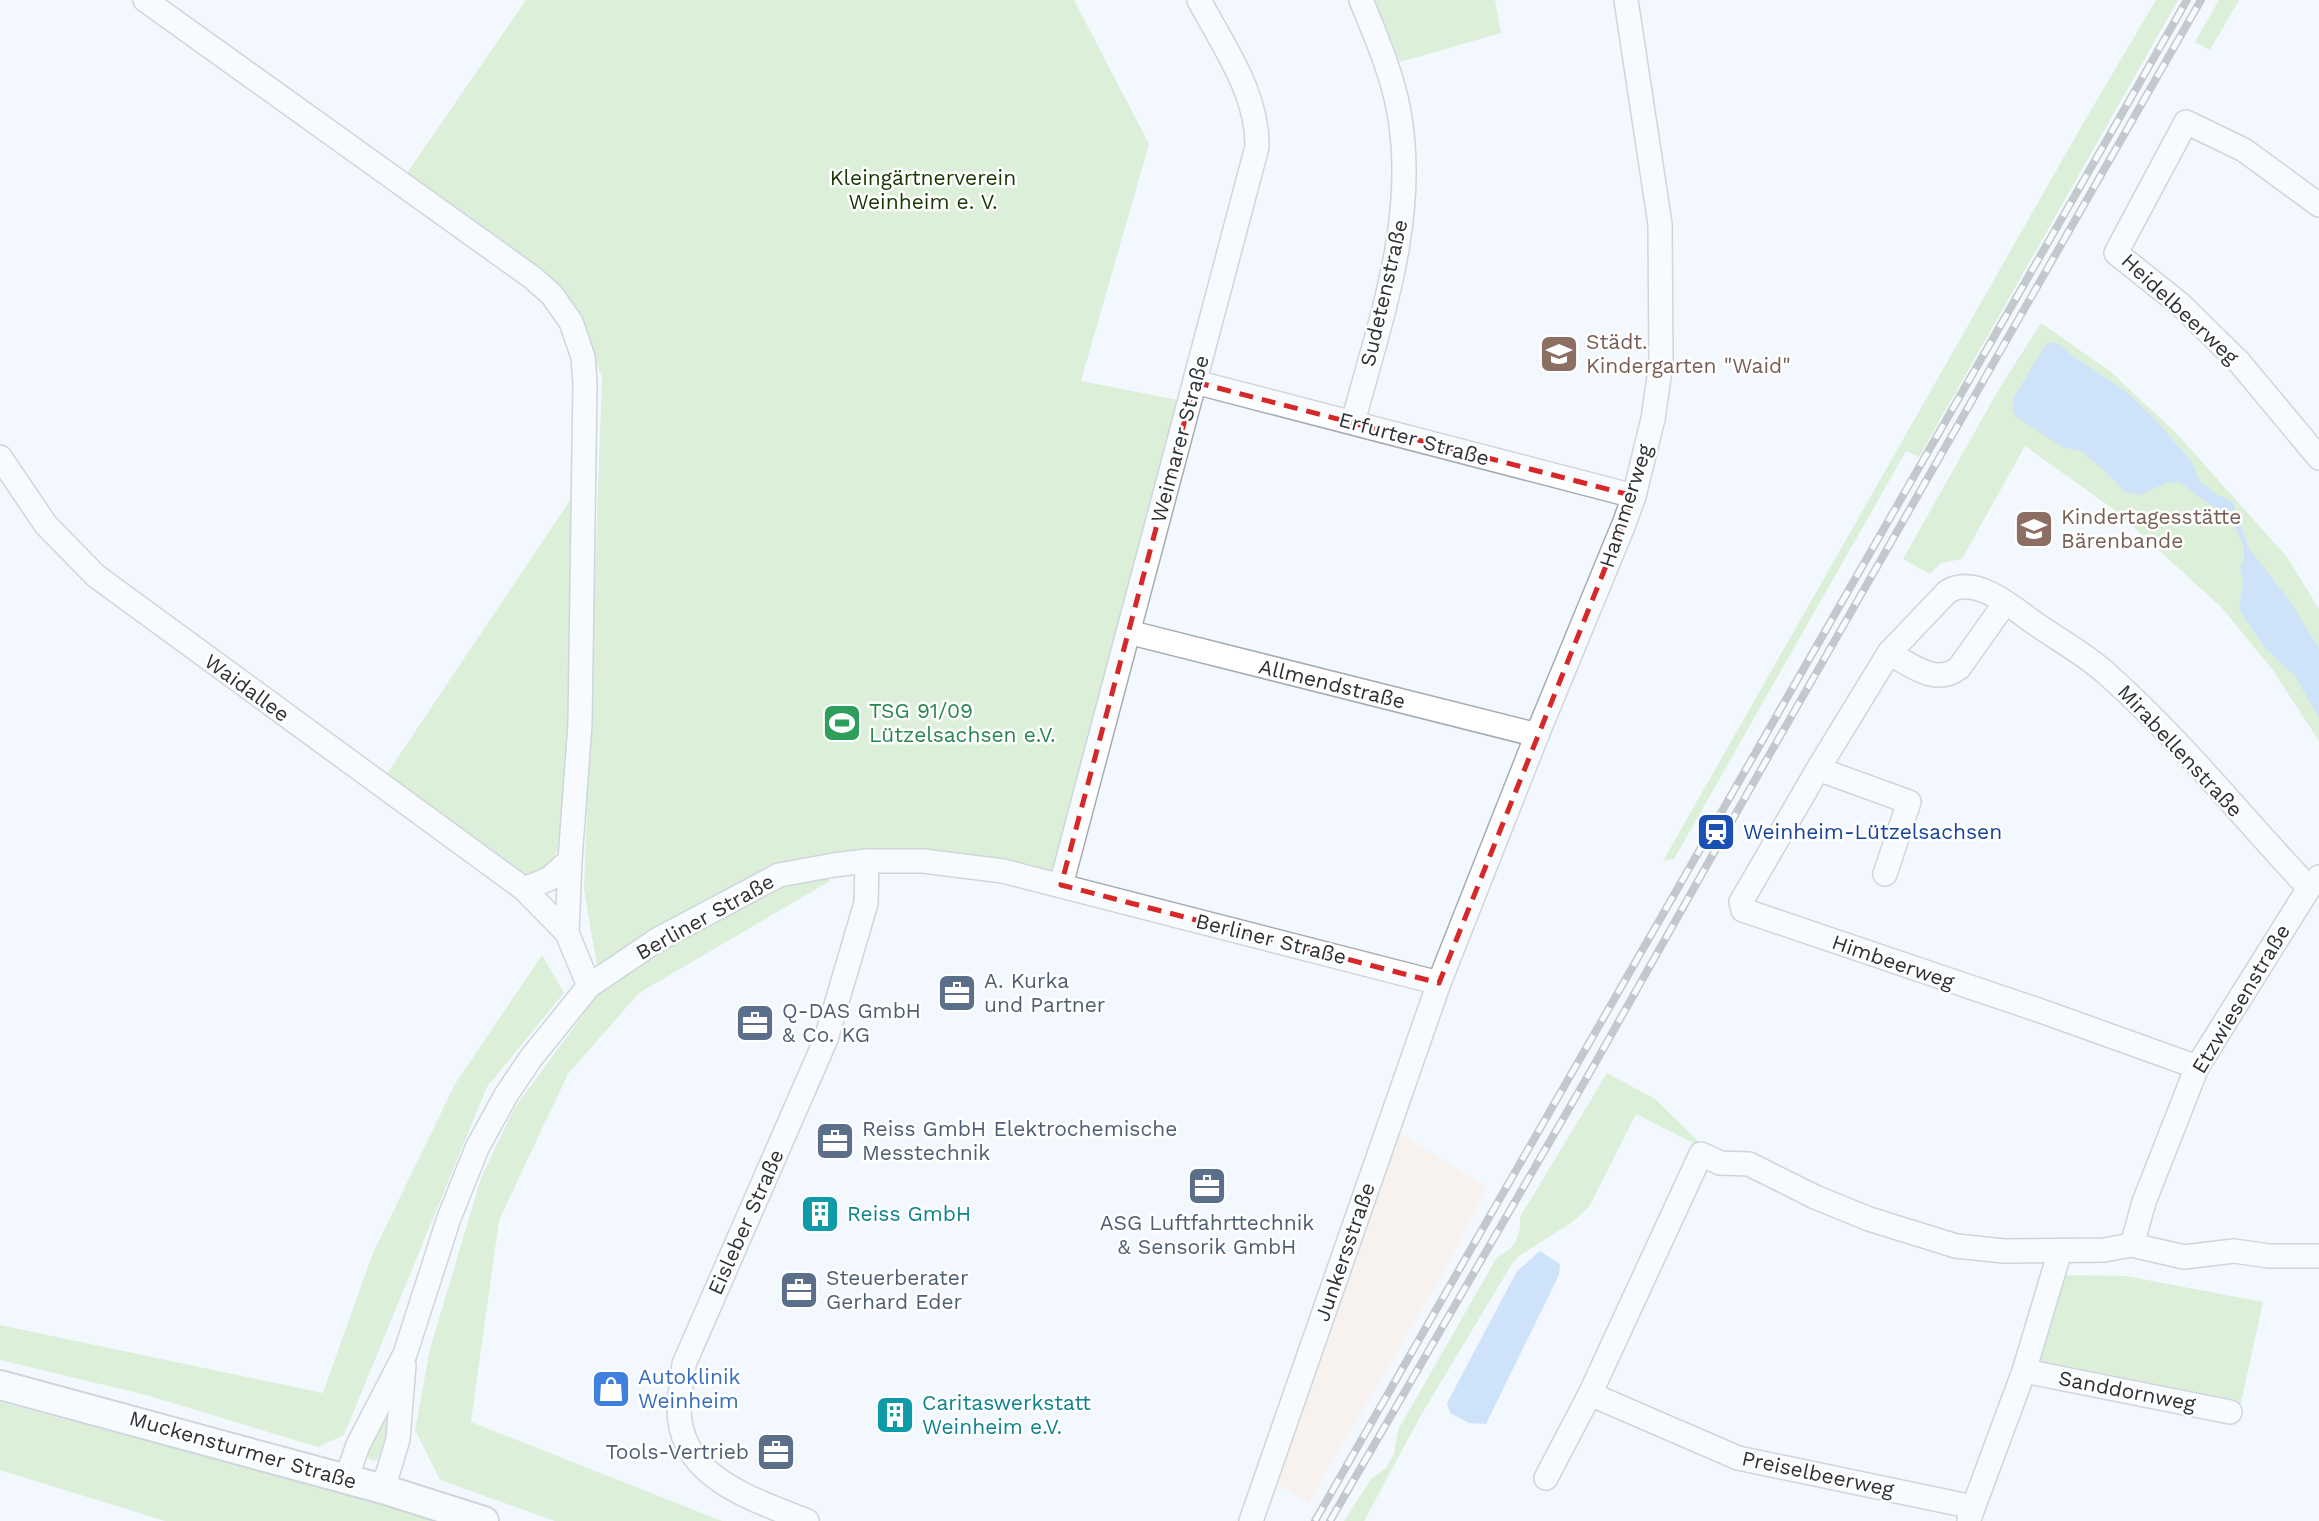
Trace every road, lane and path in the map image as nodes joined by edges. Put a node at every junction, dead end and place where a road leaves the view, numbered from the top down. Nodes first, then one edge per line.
1 (145, 0) edge
2 (1199, 0) edge
3 (1362, 0) edge
4 (1626, 0) edge
5 (2319, 205) edge
6 (1195, 382) junction
7 (1353, 422) junction
8 (0, 457) edge
9 (2319, 458) edge
10 (1634, 496) junction
11 (2005, 603) junction
12 (1128, 632) junction
13 (1889, 653) junction
14 (1537, 735) junction
15 (1818, 769) junction
16 (570, 860) junction
17 (867, 862) junction
18 (1885, 874) dead end
19 (2314, 883) edge
20 (1061, 885) junction
21 (523, 889) junction
22 (567, 933) junction
23 (1438, 983) junction
24 (589, 986) junction
25 (2197, 1067) junction
26 (2132, 1245) junction
27 (2060, 1251) junction
28 (2319, 1256) edge
29 (405, 1354) junction
30 (2024, 1371) junction
31 (0, 1385) edge
32 (1590, 1394) junction
33 (2230, 1412) dead end
34 (1546, 1478) dead end
35 (346, 1479) junction
36 (383, 1489) junction
37 (1970, 1514) edge
38 (484, 1521) edge
39 (807, 1521) edge
40 (1251, 1521) edge

1 - 16 street
2 - 6 street, Weimarer Straße
3 - 7 street, Sudetenstraße
4 - 10 street, Hammerweg
5 - 9 street, Heidelbeerweg
6 - 7 street, Erfurter Straße
6 - 12 street, Weimarer Straße
7 - 10 street, Erfurter Straße
8 - 21 street, Waidallee
10 - 14 street, Hammerweg
11 - 13 street, Mirabellenstraße
11 - 13 street
11 - 19 street, Mirabellenstraße
12 - 14 street, Allmendstraße
12 - 20 street, Weimarer Straße
13 - 15 street, Himbeerweg
14 - 23 street, Hammerweg
15 - 18 street
15 - 25 street, Himbeerweg
16 - 21 street
16 - 22 street
17 - 20 street, Berliner Straße
17 - 24 street, Berliner Straße
17 - 39 street, Eisleber Straße
19 - 25 street, Etzwiesenstraße
20 - 23 street, Berliner Straße
21 - 22 street, Waidallee
22 - 24 street, Waidallee
23 - 40 street, Junkersstraße
24 - 29 street, Berliner Straße
25 - 26 street, Etzwiesenstraße
26 - 27 street
26 - 28 street
27 - 30 street
27 - 32 street
29 - 35 street, Berliner Straße
29 - 36 street, Berliner Straße
30 - 33 street, Sanddornweg
30 - 37 street
31 - 35 main road, Muckensturmer Straße
32 - 34 street
32 - 37 street, Preiselbeerweg
35 - 36 main road, Muckensturmer Straße
36 - 38 main road, Muckensturmer Straße

